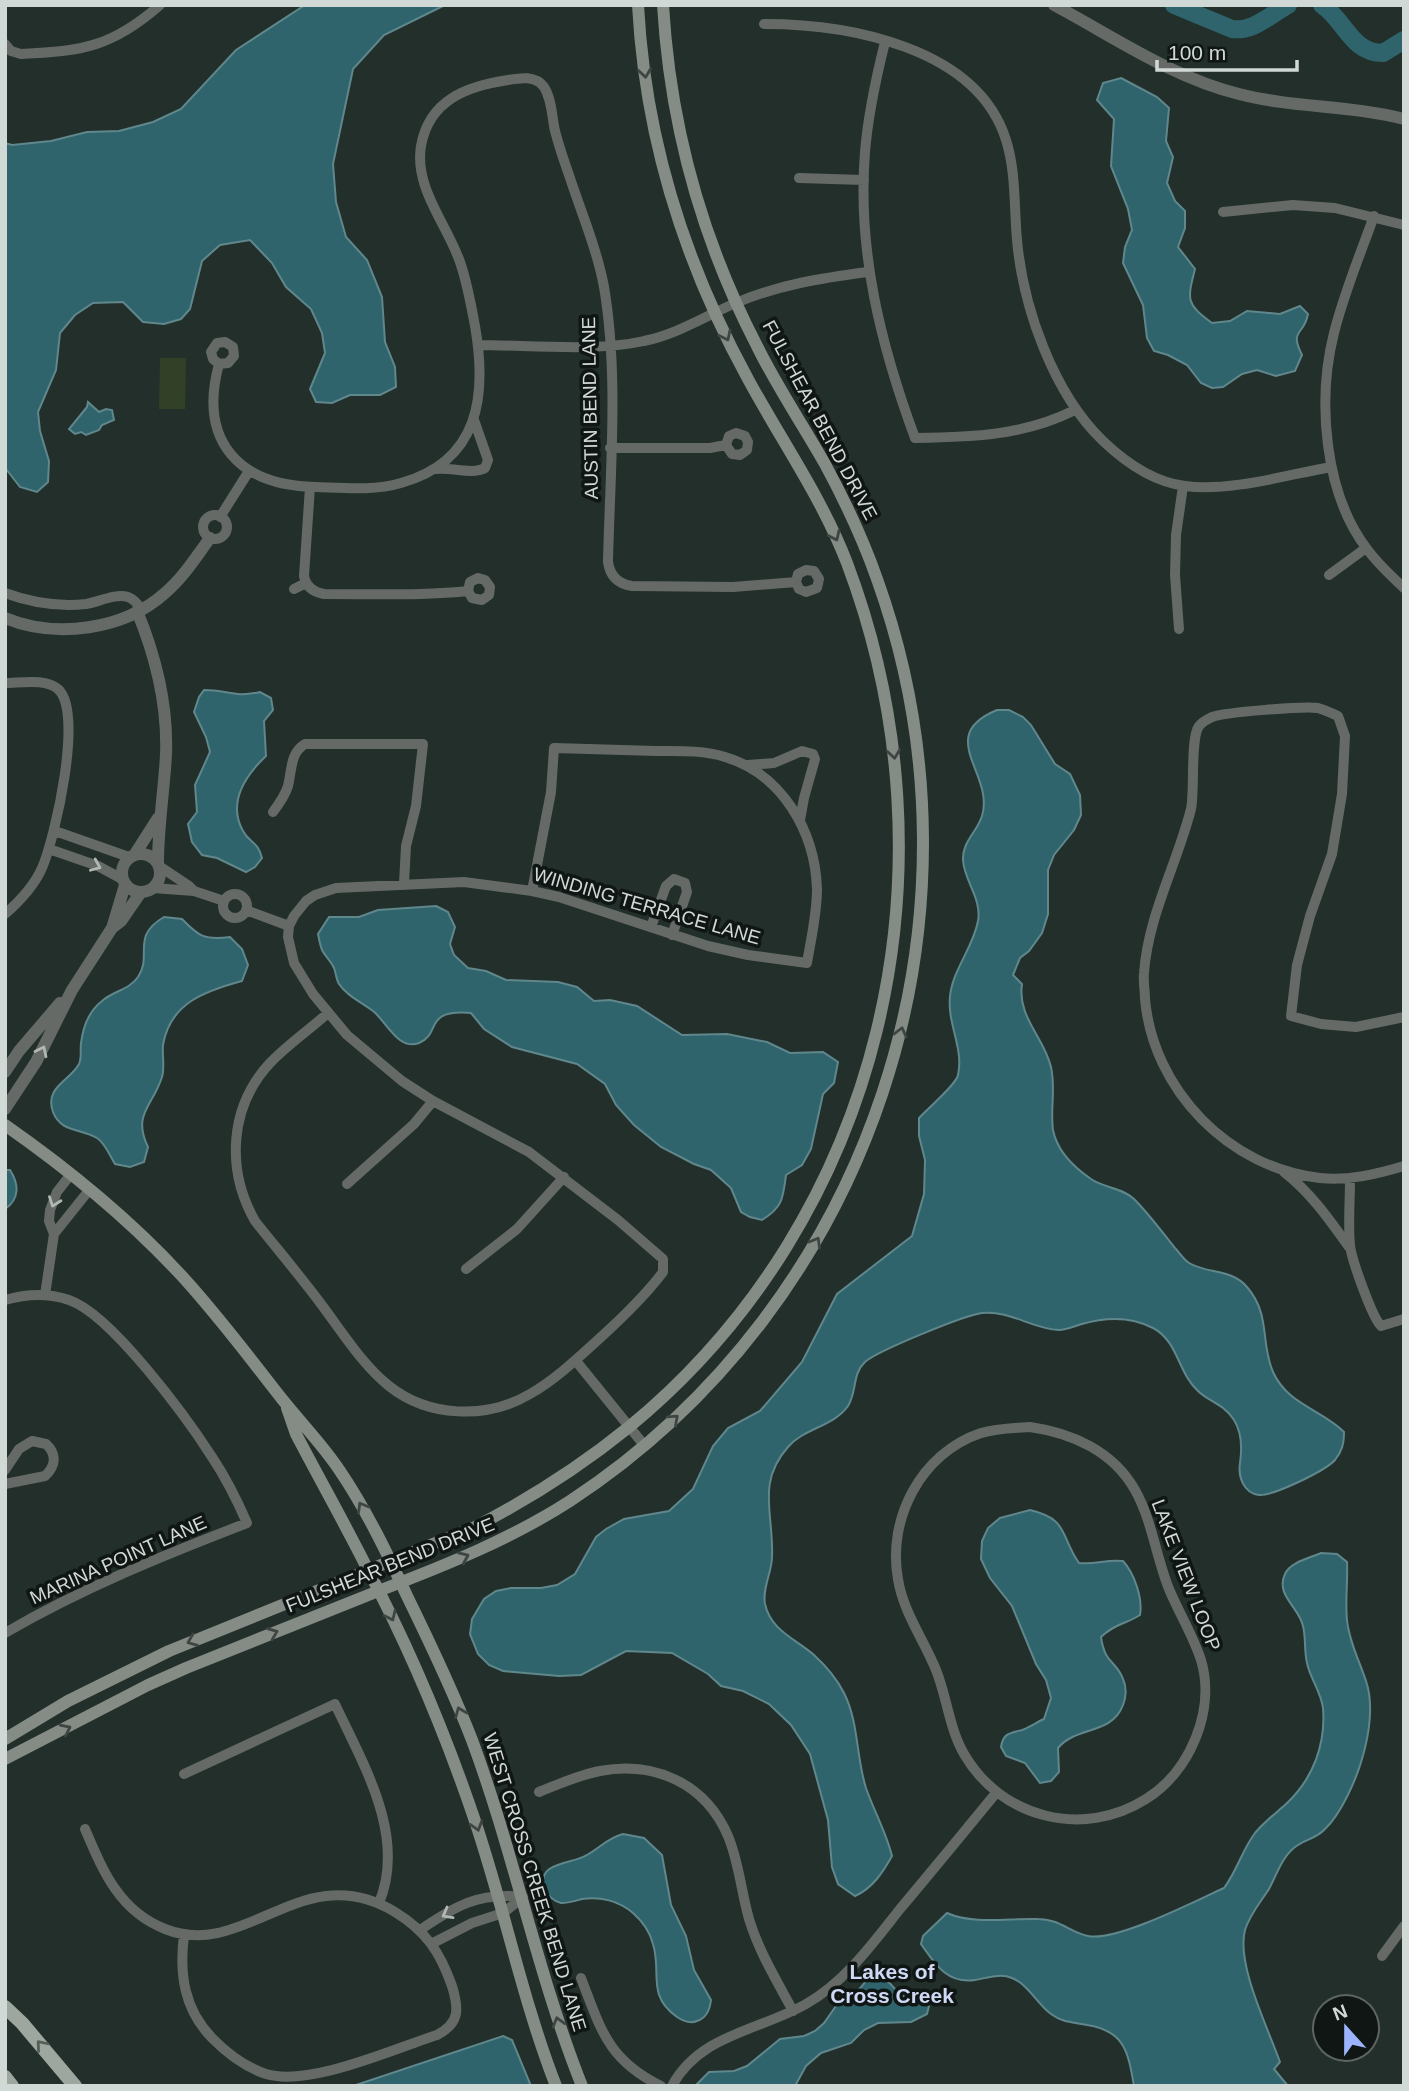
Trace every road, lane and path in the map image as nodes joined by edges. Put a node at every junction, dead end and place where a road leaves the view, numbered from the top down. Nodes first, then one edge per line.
1 (160, 5) edge
2 (638, 5) edge
3 (663, 5) edge
4 (1054, 5) edge
5 (764, 24) dead end
6 (885, 42) junction
7 (5, 44) edge
8 (1404, 119) edge
9 (799, 178) dead end
10 (864, 180) junction
11 (1223, 212) dead end
12 (1374, 216) junction
13 (1404, 225) edge
14 (868, 272) junction
15 (736, 303) junction
16 (715, 313) junction
17 (478, 345) junction
18 (611, 345) junction
19 (219, 364) dead end
20 (1075, 410) junction
21 (474, 420) junction
22 (726, 445) dead end
23 (610, 448) junction
24 (1331, 467) junction
25 (435, 469) junction
26 (249, 471) junction
27 (1183, 486) junction
28 (310, 487) junction
29 (220, 517) junction
30 (210, 538) junction
31 (1366, 548) junction
32 (867, 552) junction
33 (846, 561) junction
34 (1329, 575) dead end
35 (796, 582) dead end
36 (306, 583) junction
37 (294, 589) dead end
38 (1404, 589) edge
39 (468, 591) dead end
40 (5, 593) edge
41 (137, 611) junction
42 (5, 618) edge
43 (1179, 629) dead end
44 (5, 683) edge
45 (748, 765) junction
46 (273, 812) dead end
47 (160, 814) junction
48 (800, 820) junction
49 (55, 831) junction
50 (49, 849) junction
51 (132, 856) junction
52 (158, 865) junction
53 (124, 882) junction
54 (404, 883) junction
55 (898, 889) junction
56 (147, 890) junction
57 (922, 890) junction
58 (194, 891) junction
59 (532, 891) junction
60 (224, 901) junction
61 (246, 909) junction
62 (5, 914) edge
63 (289, 926) junction
64 (651, 927) junction
65 (112, 928) junction
66 (672, 935) junction
67 (72, 990) junction
68 (328, 1013) junction
69 (1404, 1017) edge
70 (5, 1072) edge
71 (433, 1101) junction
72 (5, 1109) edge
73 (5, 1125) edge
74 (829, 1165) junction
75 (1404, 1166) edge
76 (1280, 1169) junction
77 (71, 1174) junction
78 (851, 1175) junction
79 (564, 1177) junction
80 (1350, 1179) junction
81 (347, 1184) dead end
82 (90, 1189) junction
83 (54, 1234) junction
84 (1349, 1248) junction
85 (466, 1269) dead end
86 (45, 1295) junction
87 (5, 1300) edge
88 (1404, 1319) edge
89 (576, 1361) junction
90 (284, 1401) junction
91 (630, 1426) junction
92 (645, 1445) junction
93 (5, 1471) edge
94 (5, 1484) edge
95 (391, 1562) junction
96 (369, 1571) junction
97 (401, 1583) junction
98 (379, 1591) junction
99 (5, 1633) edge
100 (137, 1665) junction
101 (148, 1685) junction
102 (5, 1739) edge
103 (5, 1759) edge
104 (184, 1774) dead end
105 (539, 1792) dead end
106 (996, 1793) junction
107 (85, 1829) dead end
108 (498, 1894) junction
109 (523, 1897) junction
110 (379, 1903) junction
111 (503, 1913) junction
112 (1404, 1926) edge
113 (420, 1930) junction
114 (184, 1935) junction
115 (433, 1943) junction
116 (1382, 1956) dead end
117 (582, 1978) dead end
118 (5, 2007) edge
119 (793, 2011) junction
120 (5, 2077) edge
121 (12, 2086) edge
122 (75, 2086) edge
123 (556, 2086) edge
124 (582, 2086) edge
125 (661, 2086) edge
126 (672, 2086) edge

1 - 7 street
2 -> 16 main road, FULSHEAR BEND DRIVE
3 - 15 main road, FULSHEAR BEND DRIVE
4 - 8 street
5 - 6 street
6 - 10 street
6 - 20 street
9 - 10 street
10 - 14 street
11 - 12 street
12 - 13 street
12 - 24 street
14 - 15 street
14 - 20 street
15 - 16 street
15 - 32 main road, FULSHEAR BEND DRIVE
16 - 18 street
16 -> 33 main road, FULSHEAR BEND DRIVE
17 - 18 street
17 - 18 street, AUSTIN BEND LANE
17 - 21 street
18 - 23 street, AUSTIN BEND LANE
19 - 26 street
20 - 27 street
21 - 25 street
21 - 25 street
22 - 23 street
23 - 35 street, AUSTIN BEND LANE
24 - 27 street
24 - 31 street
25 - 28 street
26 - 28 street
26 - 29 street
27 - 43 street
28 - 36 street
29 - 30 street
29 - 30 street
30 - 41 street
31 - 34 street
31 - 38 street
32 - 33 main road
32 - 57 main road, FULSHEAR BEND DRIVE
33 -> 55 main road, FULSHEAR BEND DRIVE
36 - 37 street
36 - 39 street
40 - 41 street
41 - 42 street
41 - 47 street
44 - 49 street
45 - 48 street
45 - 48 street
45 - 59 street
46 - 54 street
47 - 51 street
47 - 52 street
48 - 66 street, WINDING TERRACE LANE
49 - 50 street
49 - 51 street
50 -> 53 street
50 - 62 street
51 - 52 street
51 - 53 street
52 - 56 street
52 - 58 street
53 - 56 street
53 - 65 street
54 - 59 street, WINDING TERRACE LANE
54 - 63 street, WINDING TERRACE LANE
55 - 57 main road
55 - 74 main road, FULSHEAR BEND DRIVE
56 - 58 street
56 - 65 street
78 -> 57 main road, FULSHEAR BEND DRIVE
58 - 60 street
59 - 64 street, WINDING TERRACE LANE
60 - 61 street
60 - 61 street
61 - 63 street
63 - 68 street
64 - 66 street, WINDING TERRACE LANE
64 - 66 street
65 - 67 street
67 - 70 street
72 -> 67 street
68 - 71 street
68 - 89 street
69 - 76 street
71 - 79 street
71 - 81 street
73 - 77 main road, WEST CROSS CREEK BEND LANE
74 - 78 main road
74 - 91 main road, FULSHEAR BEND DRIVE
75 - 80 street
76 - 80 street
76 - 84 street
77 - 82 main road, WEST CROSS CREEK BEND LANE
77 -> 83 street
92 -> 78 main road, FULSHEAR BEND DRIVE
79 - 85 street
79 - 89 street
80 - 84 street
82 - 83 street
82 - 90 main road, WEST CROSS CREEK BEND LANE
83 - 86 street
84 - 88 street
86 - 87 street
86 - 99 street, MARINA POINT LANE
89 - 91 street
95 -> 90 main road, WEST CROSS CREEK BEND LANE
90 - 96 main road, WEST CROSS CREEK BEND LANE
91 - 92 street
91 - 95 main road, FULSHEAR BEND DRIVE
97 -> 92 main road, FULSHEAR BEND DRIVE
93 - 94 street
95 - 96 main road, FULSHEAR BEND DRIVE
95 - 97 main road, WEST CROSS CREEK BEND LANE
96 - 98 main road, WEST CROSS CREEK BEND LANE
96 -> 100 main road, FULSHEAR BEND DRIVE
97 - 98 main road, FULSHEAR BEND DRIVE
109 -> 97 main road, WEST CROSS CREEK BEND LANE
101 -> 98 main road, FULSHEAR BEND DRIVE
98 -> 108 main road, WEST CROSS CREEK BEND LANE
100 - 101 main road
100 - 102 main road, FULSHEAR BEND DRIVE
103 -> 101 main road, FULSHEAR BEND DRIVE
104 - 110 street
105 - 119 street
106 - 106 street, LAKE VIEW LOOP
106 - 119 street
107 - 114 street
108 - 109 street
108 - 111 main road, WEST CROSS CREEK BEND LANE
108 -> 113 street
109 - 111 street
124 -> 109 main road, WEST CROSS CREEK BEND LANE
110 - 113 street
110 - 114 street
111 - 115 street
111 - 123 main road, WEST CROSS CREEK BEND LANE
112 - 116 street
113 - 115 street
114 - 115 street
117 - 125 street
122 -> 118 main road
119 - 126 street
120 - 121 main road

